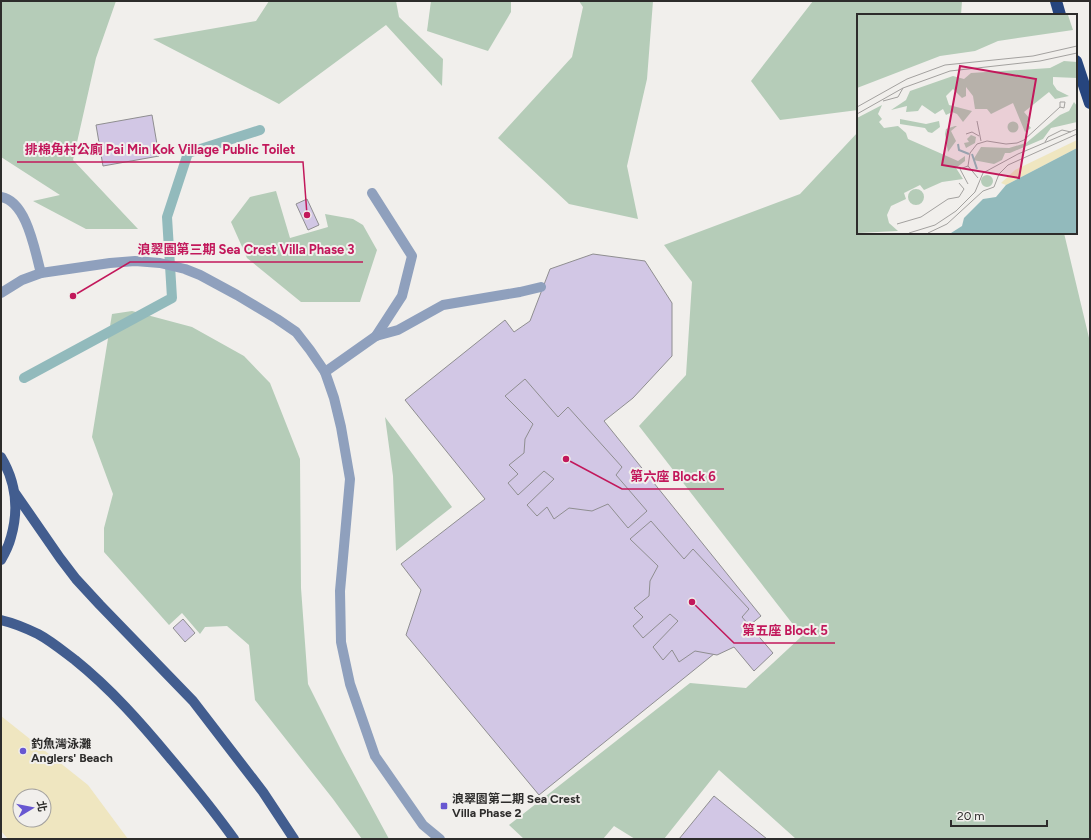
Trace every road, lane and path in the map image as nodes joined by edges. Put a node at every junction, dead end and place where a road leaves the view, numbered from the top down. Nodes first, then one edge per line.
1 (1056, 1) edge
2 (1060, 14) edge
3 (1077, 64) edge
4 (1090, 103) edge
5 (372, 193) dead end
6 (1, 197) edge
7 (41, 273) junction
8 (541, 287) dead end
9 (1, 294) edge
10 (376, 336) junction
11 (325, 372) junction
12 (1, 457) edge
13 (15, 493) junction
14 (1, 560) edge
15 (1, 620) edge
16 (234, 839) edge
17 (294, 839) edge
18 (440, 839) edge

1 - 2 highway
3 - 4 highway
5 - 10 street
6 - 7 street
7 - 9 street
7 - 11 street
8 - 10 street
10 - 11 street
11 - 18 street
12 - 13 main road
13 - 14 main road
13 - 17 main road
15 - 16 main road

